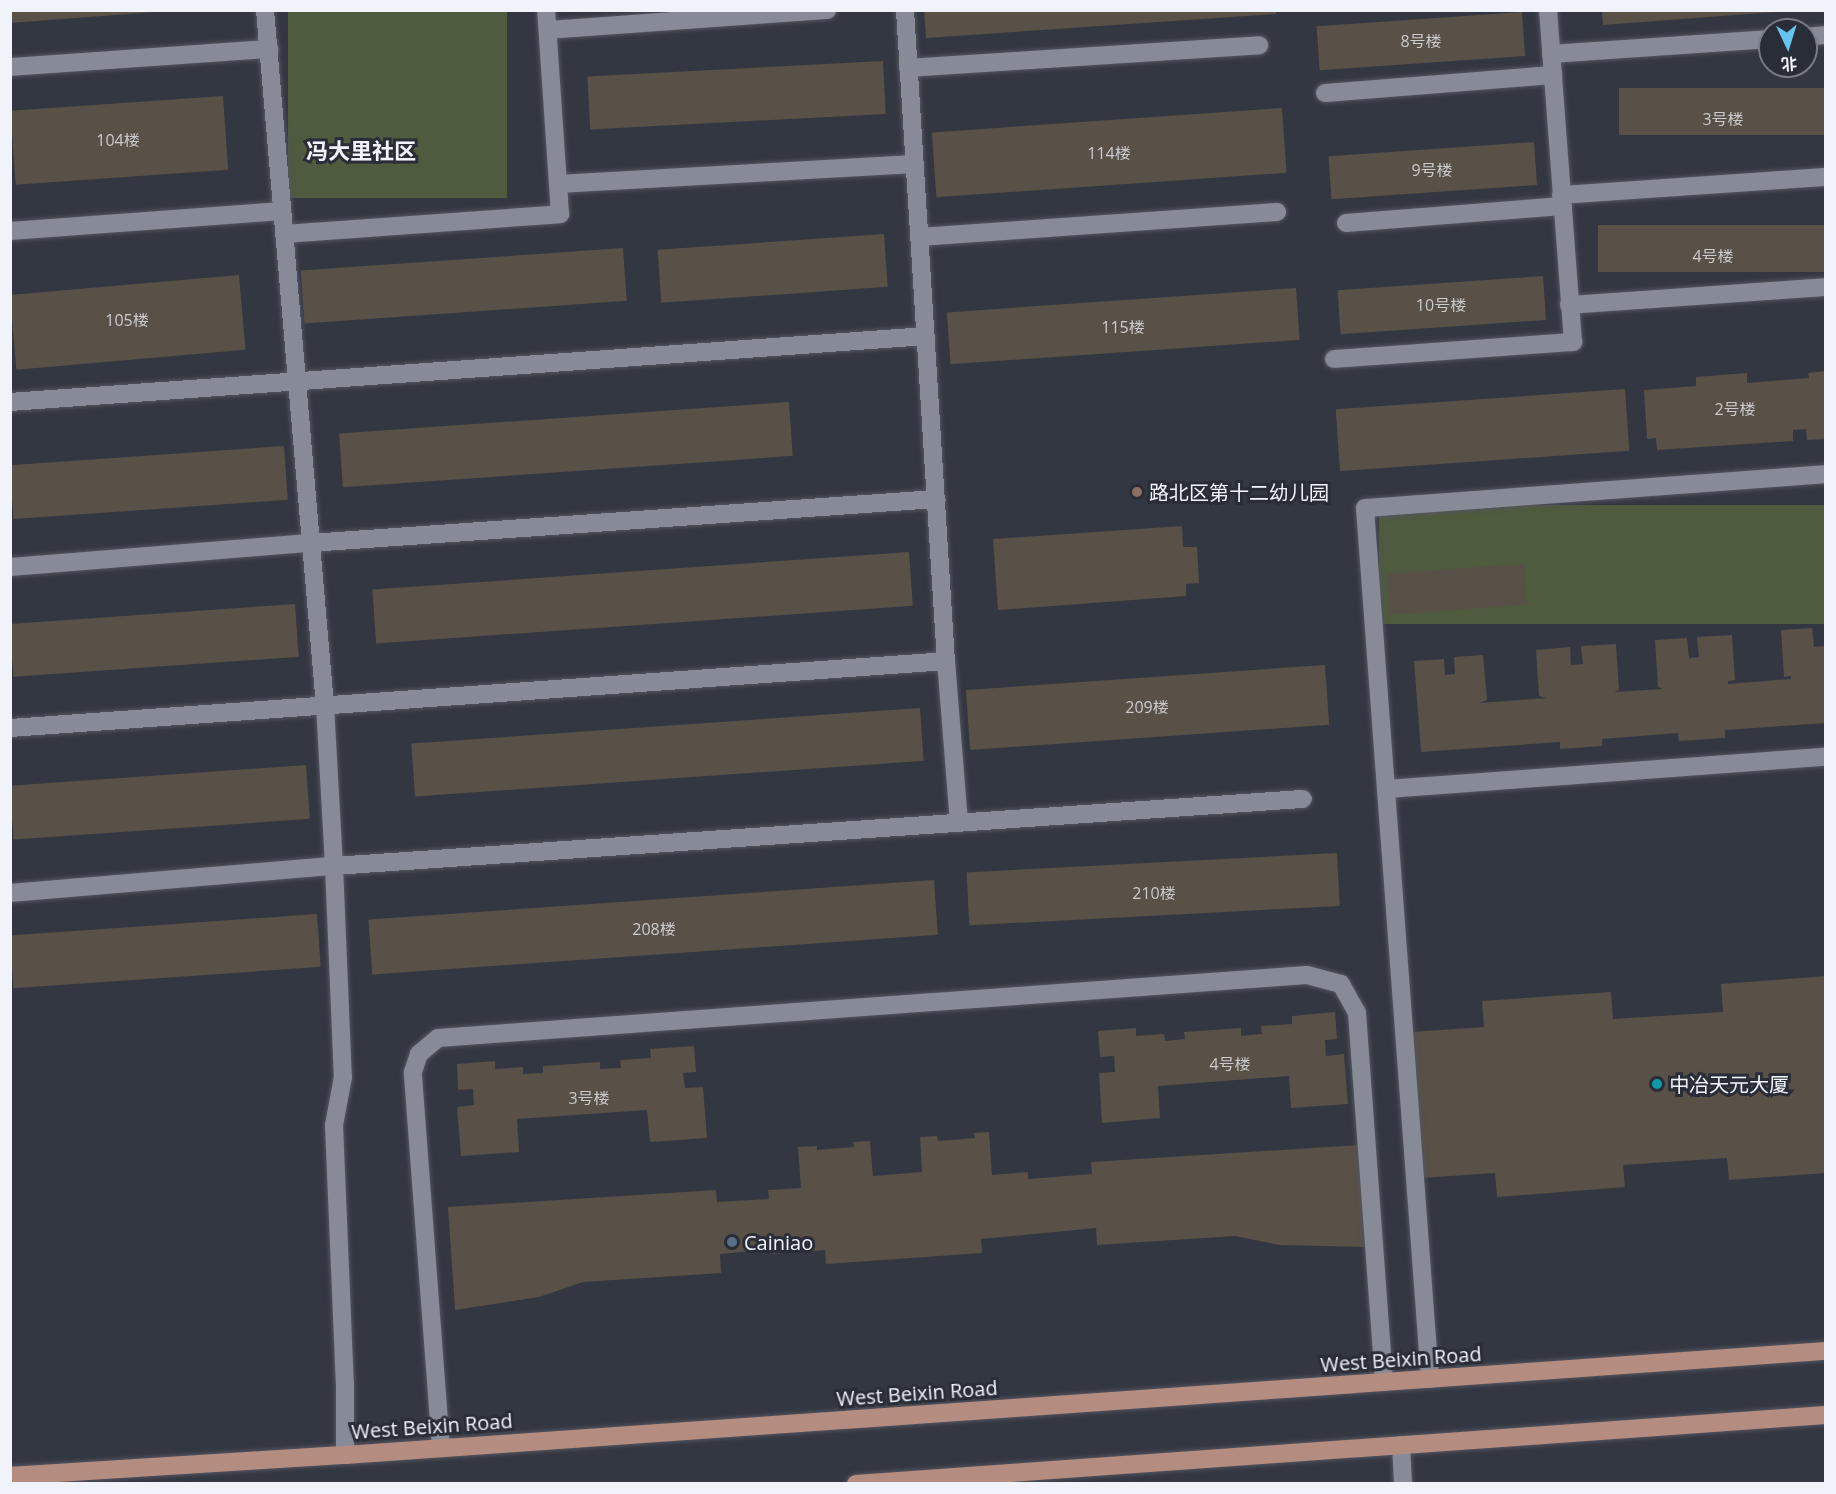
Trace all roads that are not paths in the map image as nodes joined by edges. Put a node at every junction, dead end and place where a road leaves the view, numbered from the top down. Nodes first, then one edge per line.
1 (265, 10) edge
2 (546, 10) edge
3 (827, 10) edge
4 (905, 10) edge
5 (1548, 10) edge
6 (548, 30) junction
7 (1758, 40) edge
8 (1259, 45) dead end
9 (269, 49) junction
10 (1551, 54) junction
11 (10, 67) edge
12 (908, 68) junction
13 (1553, 75) junction
14 (1325, 93) dead end
15 (914, 164) junction
16 (1826, 177) edge
17 (558, 184) junction
18 (1562, 201) junction
19 (282, 211) junction
20 (1277, 212) dead end
21 (1346, 223) dead end
22 (10, 231) edge
23 (284, 234) junction
24 (919, 237) junction
25 (1826, 287) edge
26 (1569, 305) junction
27 (926, 336) junction
28 (1334, 359) dead end
29 (295, 380) junction
30 (10, 402) edge
31 (1826, 474) edge
32 (936, 499) junction
33 (310, 543) junction
34 (10, 567) edge
35 (946, 661) junction
36 (325, 705) junction
37 (10, 728) edge
38 (1826, 757) edge
39 (1386, 789) junction
40 (1302, 799) dead end
41 (959, 822) junction
42 (334, 866) junction
43 (10, 893) edge
44 (1826, 1351) edge
45 (1430, 1379) junction
46 (1384, 1382) junction
47 (1826, 1415) edge
48 (1401, 1445) junction
49 (441, 1448) junction
50 (345, 1455) junction
51 (10, 1476) edge
52 (905, 1482) edge
53 (856, 1484) edge
54 (1403, 1484) edge

1 - 9 street
2 - 6 street
3 - 6 street
4 - 12 street
5 - 10 street
6 - 17 street
7 - 10 street
8 - 12 street
9 - 11 street
9 - 19 street
10 - 13 street
12 - 15 street
13 - 14 street
13 - 18 street
15 - 17 street
15 - 24 street
16 - 18 street
17 - 23 street
18 - 21 street
18 - 26 street
19 - 22 street
19 - 23 street
20 - 24 street
23 - 29 street
24 - 27 street
25 - 26 street
26 - 28 street
27 - 29 street
27 - 32 street
29 - 30 street
29 - 33 street
31 - 39 street
32 - 33 street
32 - 35 street
33 - 34 street
33 - 36 street
35 - 36 street
35 - 41 street
36 - 37 street
36 - 42 street
38 - 39 street
39 - 45 street
40 - 41 street
41 - 42 street
42 - 43 street
42 - 50 street
44 - 45 main road, West Beixin Road
45 - 46 main road, West Beixin Road
46 - 49 main road, West Beixin Road
46 - 49 street
47 - 48 main road
48 - 52 main road
48 - 54 street
49 - 50 main road, West Beixin Road
50 - 51 main road, West Beixin Road
52 - 53 main road

